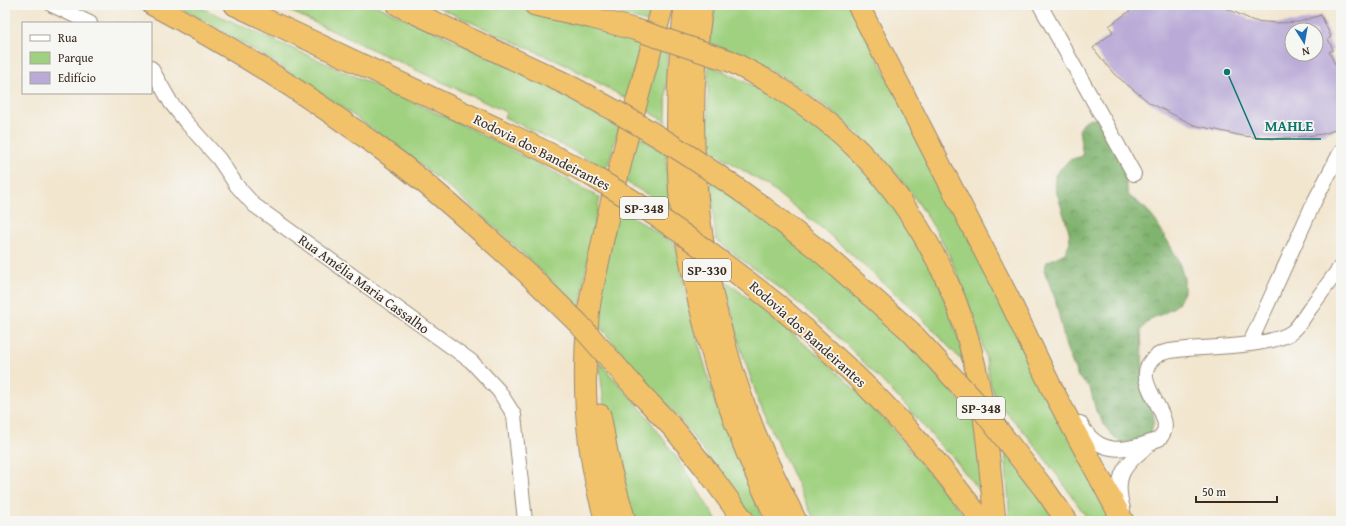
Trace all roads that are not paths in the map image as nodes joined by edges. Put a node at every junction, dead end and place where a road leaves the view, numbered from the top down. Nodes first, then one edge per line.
1 (52, 5) edge
2 (154, 5) edge
3 (235, 5) edge
4 (398, 5) edge
5 (535, 5) edge
6 (663, 5) edge
7 (685, 5) edge
8 (702, 5) edge
9 (858, 5) edge
10 (1040, 5) edge
11 (88, 22) edge
12 (152, 70) edge
13 (1341, 150) edge
14 (1134, 174) dead end
15 (598, 263) junction
16 (1341, 266) edge
17 (1250, 343) junction
18 (1052, 389) junction
19 (640, 393) junction
20 (1154, 441) junction
21 (525, 521) edge
22 (606, 521) edge
23 (625, 521) edge
24 (728, 521) edge
25 (744, 521) edge
26 (778, 521) edge
27 (796, 521) edge
28 (982, 521) edge
29 (994, 521) edge
30 (1067, 521) edge
31 (1123, 521) edge
32 (1127, 521) edge

1 - 11 street
2 - 19 highway, bridge
3 - 28 highway, Rodovia dos Bandeirantes / SP-348, bridge
4 - 30 highway, SP-348, bridge
5 - 29 highway, bridge
6 - 15 highway
7 - 26 highway, SP-330
8 - 27 highway, SP-330
9 - 18 highway
10 - 14 street
12 - 21 street, Rua Amélia Maria Cassalho
13 - 17 street
15 - 22 highway
15 - 23 highway
16 - 17 street
17 - 20 street
18 - 20 street
18 - 31 highway
19 - 24 highway
19 - 25 highway
20 - 32 street

